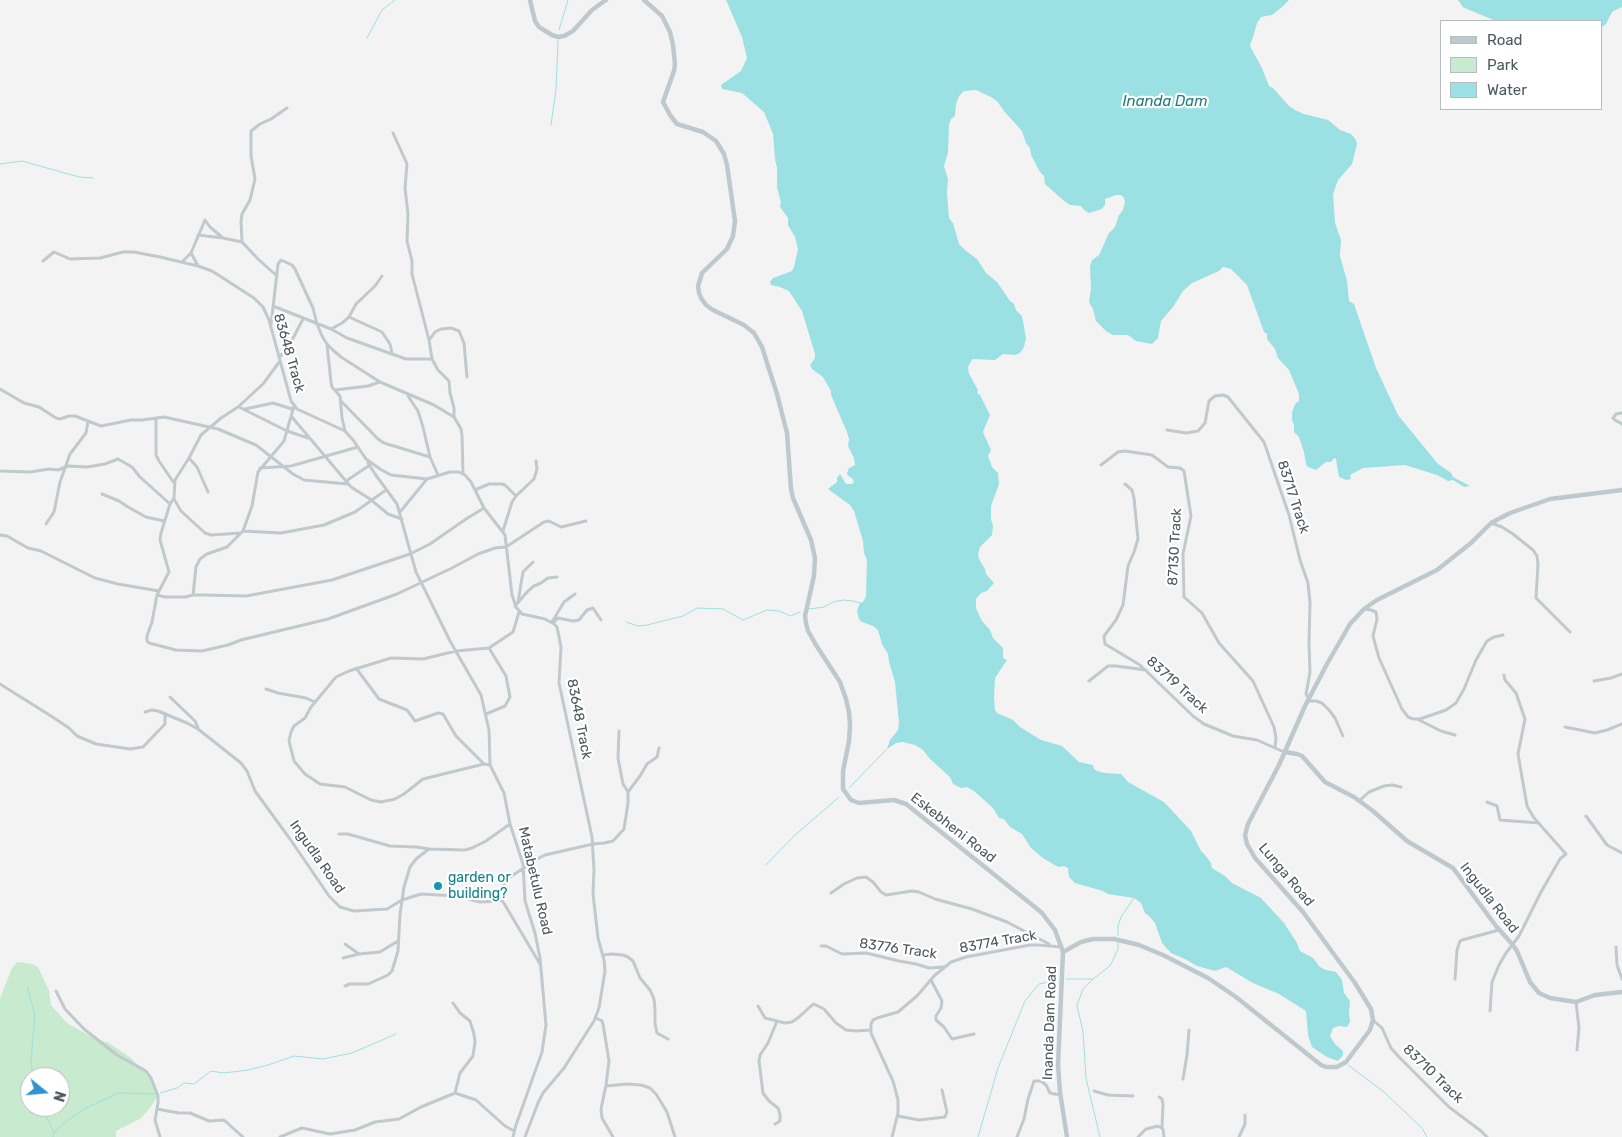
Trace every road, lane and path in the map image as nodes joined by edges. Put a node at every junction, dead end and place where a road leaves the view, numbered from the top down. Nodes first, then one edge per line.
1 (530, 0) edge
2 (606, 0) edge
3 (644, 0) edge
4 (287, 108) dead end
5 (393, 133) dead end
6 (198, 235) junction
7 (223, 238) junction
8 (242, 242) junction
9 (192, 253) junction
10 (43, 261) dead end
11 (182, 261) junction
12 (198, 266) junction
13 (277, 276) junction
14 (382, 276) dead end
15 (274, 306) junction
16 (349, 317) junction
17 (303, 319) junction
18 (317, 324) junction
19 (271, 327) junction
20 (331, 329) junction
21 (429, 340) junction
22 (327, 344) junction
23 (392, 353) junction
24 (280, 359) junction
25 (432, 359) junction
26 (466, 377) dead end
27 (380, 382) junction
28 (0, 389) edge
29 (335, 390) junction
30 (404, 393) junction
31 (341, 401) junction
32 (238, 407) junction
33 (293, 407) junction
34 (244, 409) junction
35 (1622, 413) edge
36 (290, 415) junction
37 (454, 417) junction
38 (156, 419) junction
39 (88, 421) junction
40 (1622, 424) edge
41 (208, 428) junction
42 (1167, 430) dead end
43 (287, 431) junction
44 (345, 431) junction
45 (309, 438) junction
46 (358, 447) junction
47 (271, 455) junction
48 (326, 456) junction
49 (430, 457) junction
50 (189, 458) junction
51 (366, 459) junction
52 (536, 461) dead end
53 (370, 465) junction
54 (285, 466) junction
55 (1101, 466) dead end
56 (260, 468) junction
57 (65, 469) junction
58 (0, 471) edge
59 (463, 473) junction
60 (438, 475) junction
61 (427, 479) junction
62 (347, 482) junction
63 (174, 483) junction
64 (1125, 484) dead end
65 (386, 490) junction
66 (475, 490) junction
67 (1622, 490) edge
68 (208, 492) dead end
69 (102, 494) dead end
70 (516, 496) junction
71 (174, 498) junction
72 (370, 500) junction
73 (170, 504) junction
74 (484, 508) junction
75 (400, 512) junction
76 (402, 519) junction
77 (164, 521) junction
78 (586, 521) dead end
79 (1491, 523) junction
80 (46, 524) dead end
81 (503, 531) junction
82 (242, 532) junction
83 (0, 534) edge
84 (506, 548) junction
85 (410, 554) junction
86 (533, 562) dead end
87 (556, 577) dead end
88 (421, 584) junction
89 (158, 593) junction
90 (575, 594) dead end
91 (193, 595) junction
92 (516, 606) junction
93 (1364, 609) junction
94 (519, 612) junction
95 (601, 620) dead end
96 (553, 623) junction
97 (1570, 632) dead end
98 (1503, 635) dead end
99 (489, 648) junction
100 (456, 651) junction
101 (356, 668) junction
102 (1146, 670) junction
103 (1622, 674) edge
104 (1504, 675) dead end
105 (1089, 681) dead end
106 (1594, 681) dead end
107 (0, 684) edge
108 (266, 689) dead end
109 (170, 697) dead end
110 (1309, 700) junction
111 (315, 702) junction
112 (145, 712) dead end
113 (164, 713) junction
114 (486, 714) junction
115 (1416, 719) junction
116 (1622, 724) edge
117 (1565, 727) dead end
118 (198, 729) junction
119 (619, 731) dead end
120 (1455, 735) dead end
121 (1343, 736) dead end
122 (658, 748) dead end
123 (1275, 748) junction
124 (1285, 752) junction
125 (484, 764) junction
126 (490, 765) junction
127 (1401, 787) dead end
128 (628, 792) junction
129 (1359, 801) junction
130 (1487, 802) dead end
131 (1586, 816) dead end
132 (1539, 823) junction
133 (510, 824) junction
134 (340, 834) dead end
135 (593, 844) junction
136 (429, 849) junction
137 (1622, 853) edge
138 (524, 869) junction
139 (831, 893) dead end
140 (402, 900) junction
141 (502, 900) junction
142 (1499, 930) junction
143 (1060, 939) joint
144 (399, 941) junction
145 (345, 944) dead end
146 (1512, 944) junction
147 (821, 946) dead end
148 (1051, 946) junction
149 (1616, 947) dead end
150 (1062, 949) junction
151 (359, 954) junction
152 (602, 955) junction
153 (343, 958) dead end
154 (541, 966) junction
155 (945, 967) junction
156 (1454, 979) dead end
157 (1622, 979) edge
158 (932, 980) junction
159 (345, 986) dead end
160 (56, 991) dead end
161 (1622, 992) edge
162 (1576, 1002) junction
163 (453, 1003) dead end
164 (758, 1006) dead end
165 (1490, 1011) dead end
166 (596, 1018) junction
167 (1373, 1020) junction
168 (777, 1021) junction
169 (870, 1030) junction
170 (1189, 1030) dead end
171 (974, 1034) dead end
172 (668, 1039) dead end
173 (1577, 1050) dead end
174 (1183, 1079) dead end
175 (606, 1086) junction
176 (942, 1090) dead end
177 (1094, 1091) dead end
178 (455, 1093) junction
179 (1060, 1096) junction
180 (1133, 1096) dead end
181 (1159, 1097) dead end
182 (157, 1109) junction
183 (1245, 1115) dead end
184 (898, 1116) junction
185 (775, 1124) dead end
186 (1162, 1127) junction
187 (514, 1131) junction
188 (160, 1137) edge
189 (244, 1137) edge
190 (280, 1137) edge
191 (513, 1137) edge
192 (525, 1137) edge
193 (613, 1137) edge
194 (675, 1137) edge
195 (892, 1137) edge
196 (1017, 1137) edge
197 (1067, 1137) edge
198 (1138, 1137) edge
199 (1164, 1137) edge
200 (1239, 1137) edge
201 (1487, 1137) edge

1 - 2 street
3 - 143 street, Eskebheni Road
4 - 8 street
5 - 21 street
6 - 7 street
6 - 7 street
6 - 9 street
7 - 8 street
8 - 13 street
9 - 11 street
9 - 12 street
10 - 11 street, 83648 Track
11 - 12 street, 83648 Track
12 - 19 street, 83648 Track
13 - 15 street
13 - 18 street
14 - 16 street
15 - 17 street
15 - 19 street
16 - 20 street
16 - 23 street
17 - 18 street
17 - 24 street
18 - 20 street
18 - 22 street
19 - 24 street, 83648 Track
20 - 23 street
21 - 25 street
21 - 26 street
22 - 27 street
22 - 29 street
23 - 25 street
24 - 32 street
24 - 33 street, 83648 Track
25 - 37 street
27 - 29 street
27 - 30 street
28 - 39 street
29 - 31 street
30 - 37 street
30 - 49 street
31 - 44 street
31 - 49 street
32 - 34 street
32 - 41 street
33 - 34 street
33 - 36 street
33 - 44 street, 83648 Track
34 - 43 street
35 - 40 street
36 - 43 street
36 - 45 street
37 - 59 street
38 - 39 street
38 - 41 street
38 - 63 street
39 - 57 street
41 - 47 street
41 - 50 street
42 - 110 street, 83717 Track
43 - 45 street
43 - 47 street
44 - 46 street, 83648 Track
45 - 48 street
46 - 48 street
46 - 51 street, 83648 Track
47 - 54 street
47 - 56 street
48 - 54 street
48 - 62 street
49 - 60 street
50 - 63 street
50 - 68 street
51 - 53 street, Matabetulu Road
51 - 61 street, 83648 Track
52 - 70 street
53 - 62 street
53 - 65 street, Matabetulu Road
54 - 56 street
54 - 62 street
55 - 123 street, 87130 Track
56 - 82 street
57 - 58 street
57 - 73 street
57 - 80 street
59 - 60 street, 83648 Track
59 - 66 street
60 - 61 street, 83648 Track
61 - 75 street
62 - 72 street
63 - 71 street
64 - 102 street, 83719 Track
65 - 72 street
65 - 75 street, Matabetulu Road
66 - 70 street
66 - 74 street
67 - 79 street, Lunga Road
69 - 77 street
70 - 81 street
71 - 73 street
71 - 82 street
72 - 76 street
72 - 82 street
73 - 77 street
74 - 81 street
74 - 85 street
75 - 76 street, Matabetulu Road
76 - 85 street, Matabetulu Road
77 - 89 street
78 - 84 street
79 - 93 street, Lunga Road
79 - 97 street
81 - 84 street
82 - 91 street
83 - 89 street
84 - 88 street
84 - 92 street
85 - 88 street, Matabetulu Road
85 - 91 street
86 - 92 street
87 - 92 street
88 - 89 street
88 - 100 street, Matabetulu Road
89 - 91 street
90 - 96 street
92 - 94 street
93 - 110 street, Lunga Road
93 - 115 street
94 - 96 street
94 - 99 street
95 - 96 street
96 - 135 street, 83648 Track
98 - 115 street
99 - 100 street
99 - 114 street
100 - 101 street
100 - 114 street, Matabetulu Road
101 - 111 street
101 - 125 street
102 - 105 street
102 - 123 street, 83719 Track
103 - 106 street
104 - 132 street
107 - 113 street
108 - 111 street
109 - 118 street
110 - 121 street
110 - 124 street, Lunga Road
111 - 125 street
112 - 113 street, Ingudla Road
113 - 118 street, Ingudla Road
114 - 126 street, Matabetulu Road
115 - 120 street
116 - 117 street
118 - 140 street, Ingudla Road
119 - 128 street
122 - 128 street
123 - 124 street, 83719 Track
124 - 129 street, Ingudla Road
124 - 167 street, Lunga Road
125 - 126 street
126 - 133 street, Matabetulu Road
127 - 129 street
128 - 135 street
129 - 142 street, Ingudla Road
130 - 132 street
131 - 137 street
132 - 146 street
133 - 136 street
133 - 138 street, Matabetulu Road
134 - 136 street
135 - 138 street
135 - 152 street, 83648 Track
136 - 140 street
138 - 141 street
138 - 154 street, Matabetulu Road
139 - 148 street
140 - 141 street, Ingudla Road
140 - 144 street
141 - 154 street
142 - 146 street, Ingudla Road
142 - 156 street
143 - 150 street, Inanda Dam Road
144 - 151 street
144 - 159 street
145 - 151 street
146 - 162 street, Ingudla Road
146 - 165 street
147 - 155 street, 83776 Track
148 - 150 street, 83774 Track
148 - 155 street, 83774 Track
149 - 157 street
150 - 167 street
150 - 179 street, Inanda Dam Road
151 - 153 street
152 - 166 street, 83648 Track
152 - 172 street
154 - 187 street, Matabetulu Road
155 - 158 street, 83774 Track
158 - 169 street, 83774 Track
158 - 171 street
160 - 182 street
161 - 162 street, Ingudla Road
162 - 173 street
163 - 178 street
164 - 168 street
166 - 175 street
166 - 192 street, 83648 Track
167 - 201 street, 83710 Track
168 - 169 street
168 - 185 street
169 - 184 street
170 - 174 street
175 - 193 street
175 - 194 street
176 - 184 street
177 - 180 street
178 - 187 street
178 - 190 street
179 - 196 street
179 - 197 street, Inanda Dam Road
181 - 186 street
182 - 188 street
182 - 189 street
183 - 200 street
184 - 195 street
186 - 198 street
186 - 199 street
187 - 191 street, Matabetulu Road

